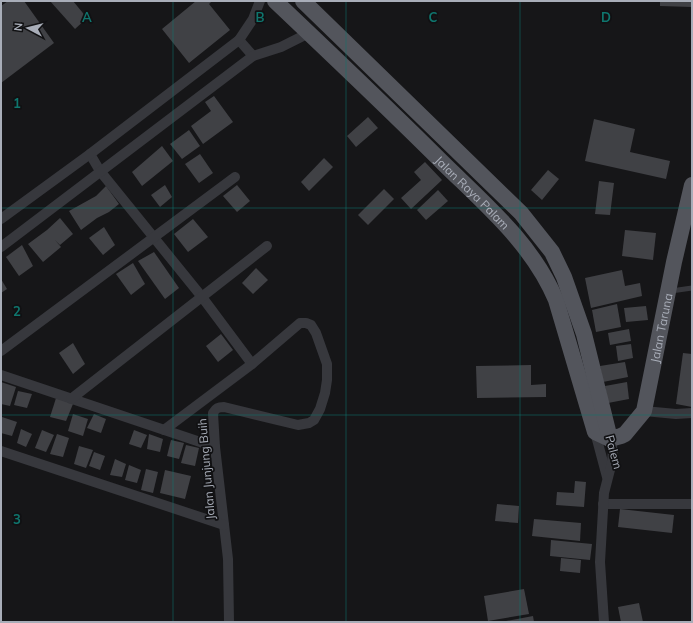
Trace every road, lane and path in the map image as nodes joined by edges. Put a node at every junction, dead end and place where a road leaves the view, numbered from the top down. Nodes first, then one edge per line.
1 (260, 1) edge
2 (275, 1) edge
3 (303, 1) edge
4 (309, 33) junction
5 (239, 40) junction
6 (253, 56) junction
7 (410, 104) junction
8 (397, 117) junction
9 (90, 154) junction
10 (100, 171) junction
11 (235, 177) dead end
12 (692, 185) edge
13 (1, 219) edge
14 (154, 237) junction
15 (268, 246) dead end
16 (1, 247) edge
17 (692, 288) edge
18 (668, 291) junction
19 (202, 297) junction
20 (1, 351) edge
21 (252, 364) junction
22 (1, 375) edge
23 (212, 394) junction
24 (71, 399) junction
25 (215, 409) junction
26 (644, 411) junction
27 (692, 413) edge
28 (164, 430) junction
29 (595, 432) junction
30 (610, 439) junction
31 (215, 447) junction
32 (1, 451) edge
33 (608, 479) junction
34 (603, 504) junction
35 (692, 504) edge
36 (224, 525) junction
37 (229, 622) edge
38 (604, 622) edge

1 - 5 street
2 - 4 main road, Jalan Raya Palam
3 - 7 main road, Jalan Raya Palam
4 - 6 street
4 - 8 main road, Jalan Raya Palam
5 - 6 street
5 - 9 street
6 - 10 street
7 - 8 main road
7 - 30 main road, Jalan Raya Palam
8 - 29 main road, Jalan Raya Palam
9 - 10 street
9 - 13 street
10 - 14 street
10 - 16 street
11 - 14 street
12 - 18 main road, Jalan Taruna
14 - 19 street
14 - 20 street
15 - 19 street
17 - 18 lane
18 - 26 main road, Jalan Taruna
19 - 21 street
19 - 24 street
21 - 23 street
21 - 25 street, Jalan Junjung Buih
22 - 24 street
23 - 25 street
23 - 28 street
24 - 28 street
25 - 31 street, Jalan Junjung Buih
26 - 27 street
26 - 30 main road, Jalan Taruna
28 - 31 street
29 - 30 main road
29 - 33 street, Palem
30 - 33 street
31 - 36 street, Jalan Junjung Buih
32 - 36 street
33 - 34 street
34 - 35 street
34 - 38 street
36 - 37 street, Jalan Junjung Buih

